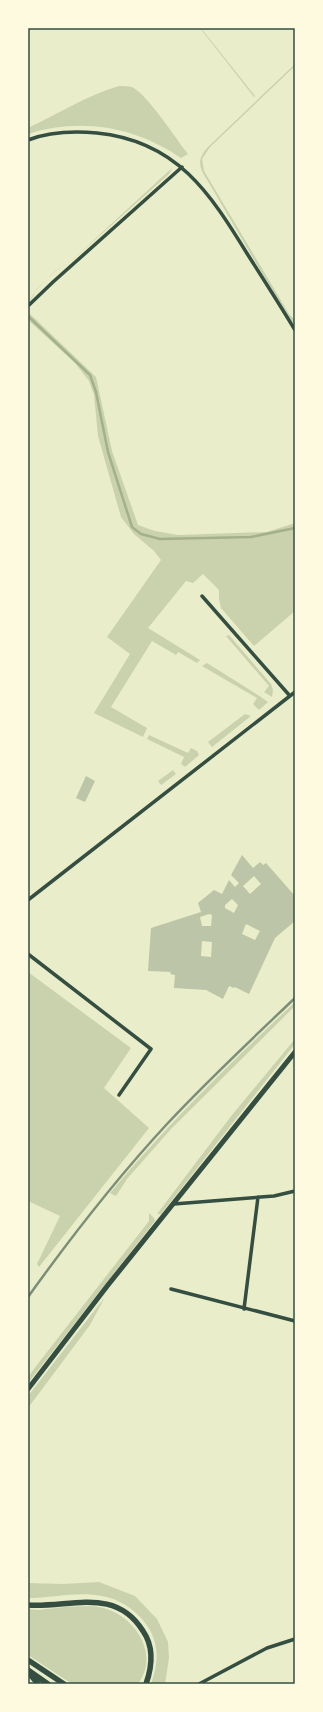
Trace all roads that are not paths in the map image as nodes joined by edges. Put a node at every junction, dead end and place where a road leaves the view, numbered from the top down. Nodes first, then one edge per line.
1 (28, 140) edge
2 (182, 167) junction
3 (28, 306) edge
4 (295, 330) edge
5 (202, 596) dead end
6 (295, 692) edge
7 (290, 696) junction
8 (28, 900) edge
9 (28, 954) edge
10 (295, 1052) edge
11 (119, 1095) dead end
12 (295, 1191) edge
13 (258, 1197) junction
14 (174, 1204) junction
15 (171, 1289) dead end
16 (244, 1309) junction
17 (295, 1321) edge
18 (28, 1389) edge
19 (28, 1605) edge
20 (295, 1639) edge
21 (28, 1660) edge
22 (28, 1671) edge
23 (38, 1684) edge
24 (48, 1684) edge
25 (64, 1684) edge
26 (146, 1684) edge
27 (199, 1684) edge

1 - 2 street
2 - 3 street
2 - 4 street
5 - 7 street
6 - 7 street
7 - 8 street
9 - 11 street
10 - 14 main road
12 - 13 street
13 - 14 street
13 - 16 street
14 - 18 main road
15 - 16 street
16 - 17 street
19 - 26 main road
20 - 27 street
21 - 25 main road
22 - 23 main road
22 - 24 main road

